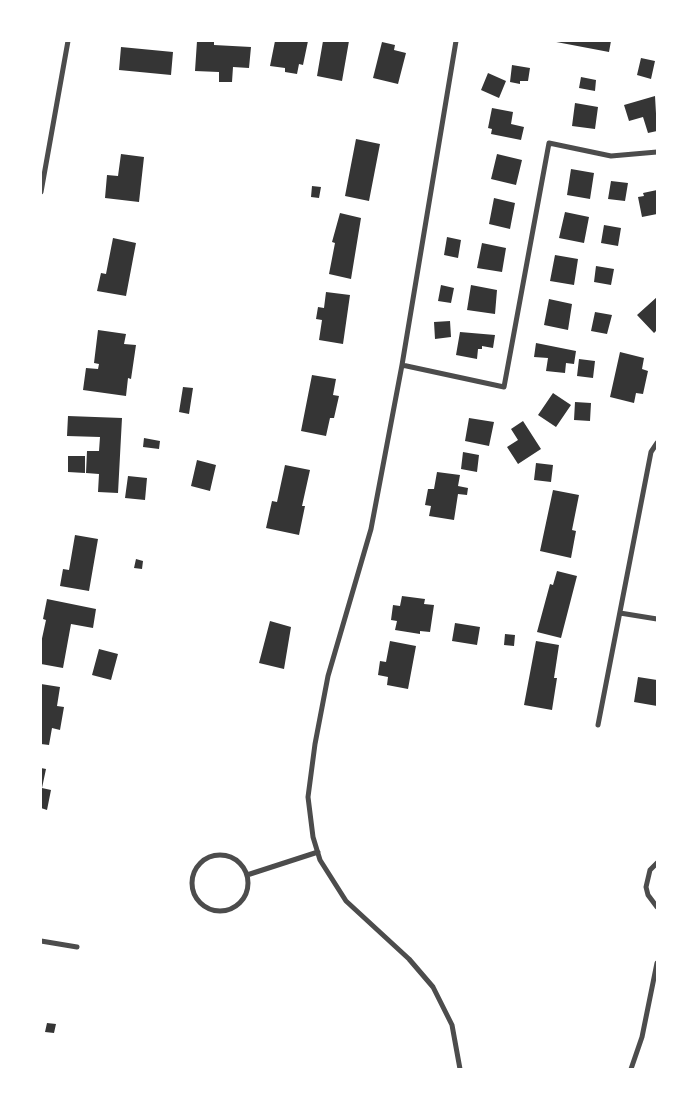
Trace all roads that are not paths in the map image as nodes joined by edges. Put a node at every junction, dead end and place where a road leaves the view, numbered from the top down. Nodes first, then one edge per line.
1 (68, 41) edge
2 (456, 41) edge
3 (657, 152) edge
4 (41, 192) edge
5 (402, 365) junction
6 (657, 443) edge
7 (620, 613) junction
8 (657, 619) edge
9 (598, 725) dead end
10 (318, 852) junction
11 (657, 862) edge
12 (247, 876) junction
13 (657, 907) edge
14 (41, 941) edge
15 (78, 947) dead end
16 (657, 963) edge
17 (460, 1069) edge
18 (630, 1069) edge

1 - 4 street
2 - 5 street
3 - 5 street
5 - 10 street
6 - 7 street
7 - 8 street
7 - 9 street
10 - 12 street
10 - 17 street
11 - 13 street
12 - 12 street
14 - 15 street
16 - 18 street

